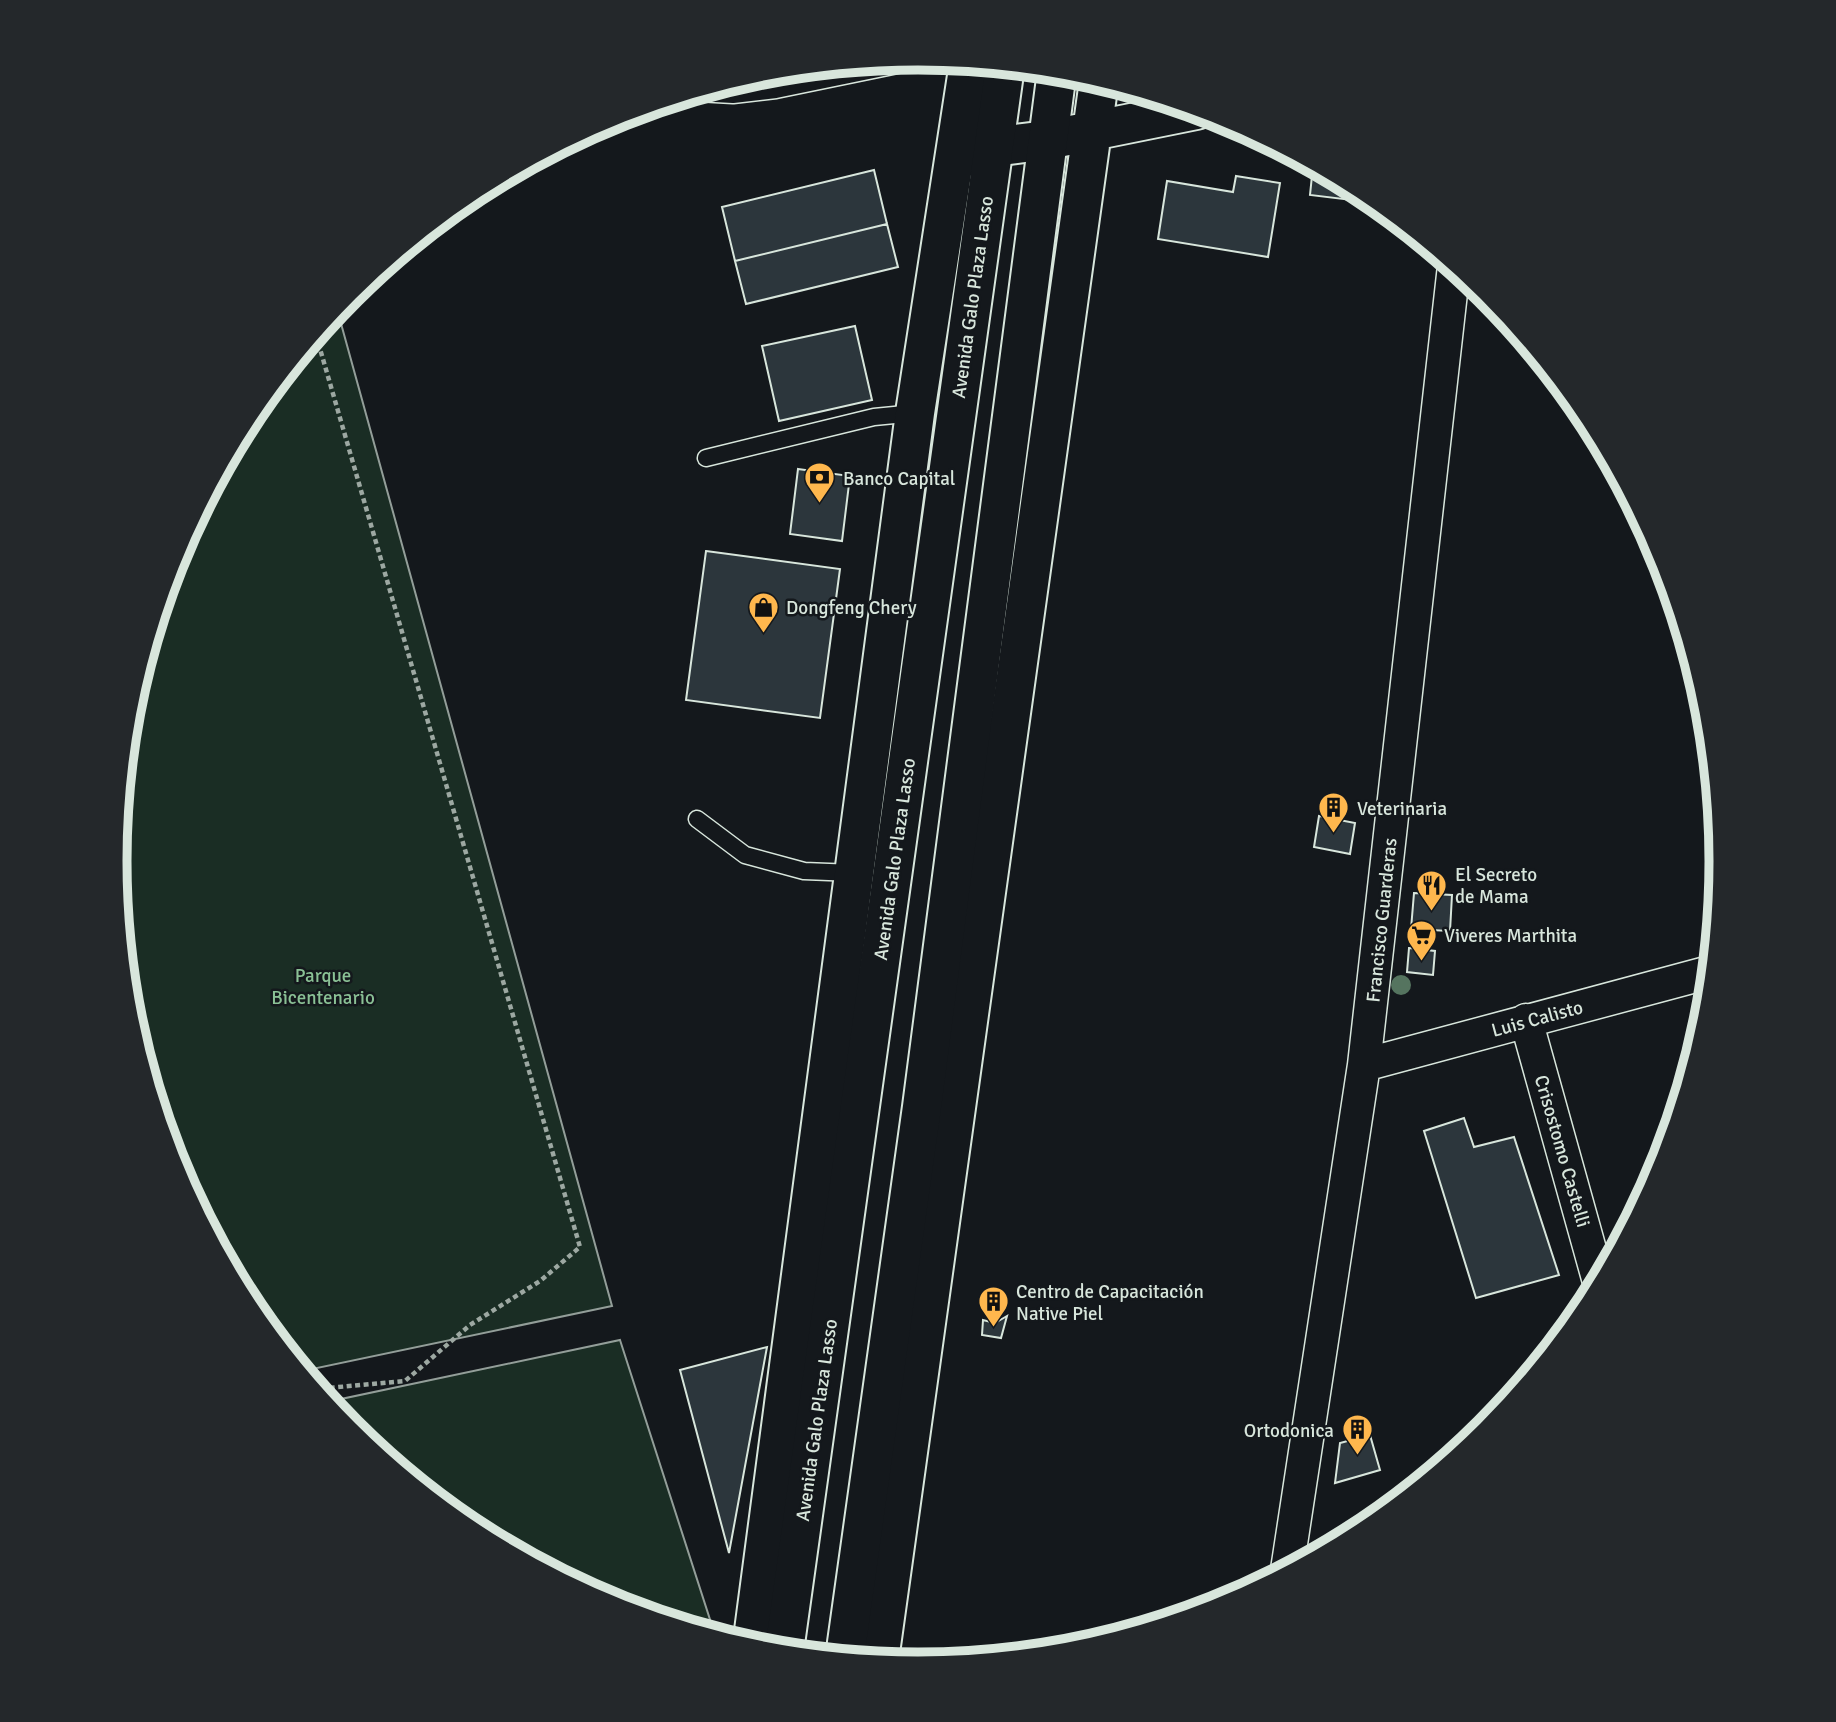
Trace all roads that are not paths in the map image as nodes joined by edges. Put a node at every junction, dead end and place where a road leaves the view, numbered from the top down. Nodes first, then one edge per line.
1 (862, 72) edge
2 (968, 72) edge
3 (1004, 75) edge
4 (1055, 82) edge
5 (1097, 91) edge
6 (724, 94) edge
7 (1177, 114) edge
8 (1092, 131) junction
9 (1047, 140) junction
10 (993, 147) junction
11 (954, 157) junction
12 (1453, 278) edge
13 (915, 413) junction
14 (706, 458) dead end
15 (698, 819) dead end
16 (854, 873) junction
17 (1700, 975) edge
18 (1526, 1020) junction
19 (1364, 1065) junction
20 (1596, 1268) edge
21 (1289, 1559) edge
22 (754, 1635) edge
23 (785, 1640) edge
24 (846, 1648) edge
25 (880, 1651) edge

1 - 6 lane
2 - 11 main road, Avenida Galo Plaza Lasso
3 - 10 main road, Avenida Galo Plaza Lasso
4 - 9 main road
5 - 8 main road
7 - 8 main road
8 - 9 main road
8 - 25 main road
9 - 10 main road
9 - 24 main road
10 - 11 main road
10 - 23 main road, Avenida Galo Plaza Lasso
11 - 13 main road, Avenida Galo Plaza Lasso
12 - 19 street, Francisco Guarderas
13 - 14 lane
13 - 16 main road, Avenida Galo Plaza Lasso
15 - 16 lane
16 - 22 main road, Avenida Galo Plaza Lasso
17 - 18 street, Luis Calisto
18 - 19 street, Luis Calisto
18 - 20 street, Crisostomo Castelli
19 - 21 street, Francisco Guarderas

